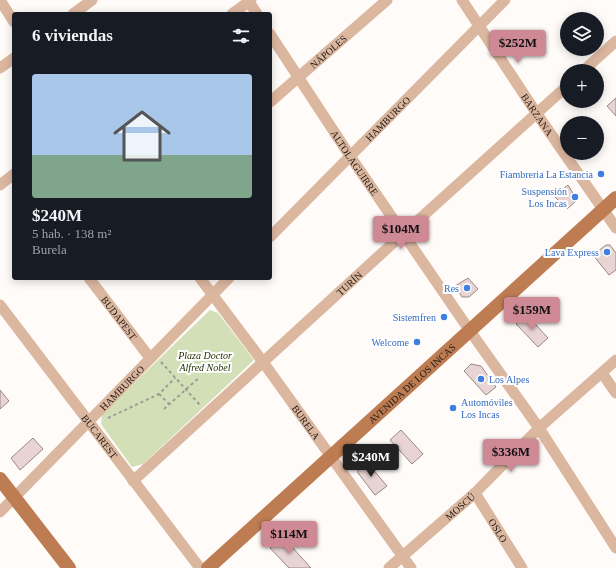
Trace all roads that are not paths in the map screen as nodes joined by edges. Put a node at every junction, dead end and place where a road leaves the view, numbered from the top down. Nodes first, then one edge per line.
1 (0, 0) edge
2 (92, 0) edge
3 (249, 0) edge
4 (387, 0) edge
5 (462, 0) edge
6 (505, 0) edge
7 (76, 12) edge
8 (234, 12) edge
9 (256, 12) edge
10 (12, 19) edge
11 (480, 26) junction
12 (272, 37) edge
13 (616, 41) edge
14 (12, 59) edge
15 (591, 64) edge
16 (0, 68) edge
17 (299, 77) junction
18 (560, 93) edge
19 (272, 100) edge
20 (537, 114) junction
21 (350, 156) junction
22 (12, 178) edge
23 (0, 185) edge
24 (616, 198) edge
25 (603, 210) junction
26 (616, 228) edge
27 (404, 233) junction
28 (272, 235) edge
29 (91, 280) edge
30 (201, 280) edge
31 (227, 280) edge
32 (212, 295) junction
33 (0, 305) edge
34 (470, 331) junction
35 (152, 356) junction
36 (616, 360) edge
37 (263, 362) junction
38 (602, 372) junction
39 (616, 393) edge
40 (90, 422) junction
41 (539, 428) junction
42 (331, 457) junction
43 (0, 479) edge
44 (133, 481) junction
45 (475, 493) junction
46 (15, 498) junction
47 (0, 512) edge
48 (616, 548) edge
49 (402, 556) junction
50 (69, 568) edge
51 (200, 568) edge
52 (208, 568) edge
53 (390, 568) edge
54 (412, 568) edge
55 (522, 568) edge

1 - 10 street
2 - 7 street
3 - 8 street
3 - 9 street
4 - 17 street, NÁPOLES
5 - 11 street, BARZANA
6 - 11 street, HAMBURGO
11 - 20 street, BARZANA
11 - 21 street, HAMBURGO
12 - 17 street, ALTOLAGUIRRE
13 - 15 street
14 - 16 street
17 - 19 street, NÁPOLES
17 - 21 street, ALTOLAGUIRRE
18 - 20 street, TURÍN
20 - 25 street, BARZANA
20 - 27 street, TURÍN
21 - 27 street, ALTOLAGUIRRE
21 - 28 street, HAMBURGO
22 - 23 street
24 - 25 main road, AVENIDA DE LOS INCAS
25 - 26 street, BARZANA
25 - 34 main road, AVENIDA DE LOS INCAS
27 - 34 street, ALTOLAGUIRRE
27 - 37 street, TURÍN
29 - 35 street, BUDAPEST
30 - 32 street, BURELA
31 - 32 street, HAMBURGO
32 - 35 street, HAMBURGO
32 - 37 street, BURELA
33 - 40 street, BUCAREST
34 - 41 street, ALTOLAGUIRRE
34 - 42 main road, AVENIDA DE LOS INCAS
35 - 40 street, HAMBURGO
36 - 38 street, MOSCÚ
37 - 42 street, BURELA
37 - 44 street, TURÍN
38 - 39 street
38 - 41 street, MOSCÚ
40 - 44 street, BUCAREST
40 - 46 street, HAMBURGO
41 - 45 street, MOSCÚ
41 - 48 street, ALTOLAGUIRRE
42 - 49 street, BURELA
42 - 52 main road, AVENIDA DE LOS INCAS
43 - 46 main road
44 - 51 street, BUCAREST
45 - 49 street, MOSCÚ
45 - 55 street, OSLO
46 - 47 street, HAMBURGO
46 - 50 main road
49 - 53 street, MOSCÚ
49 - 54 street, BURELA

